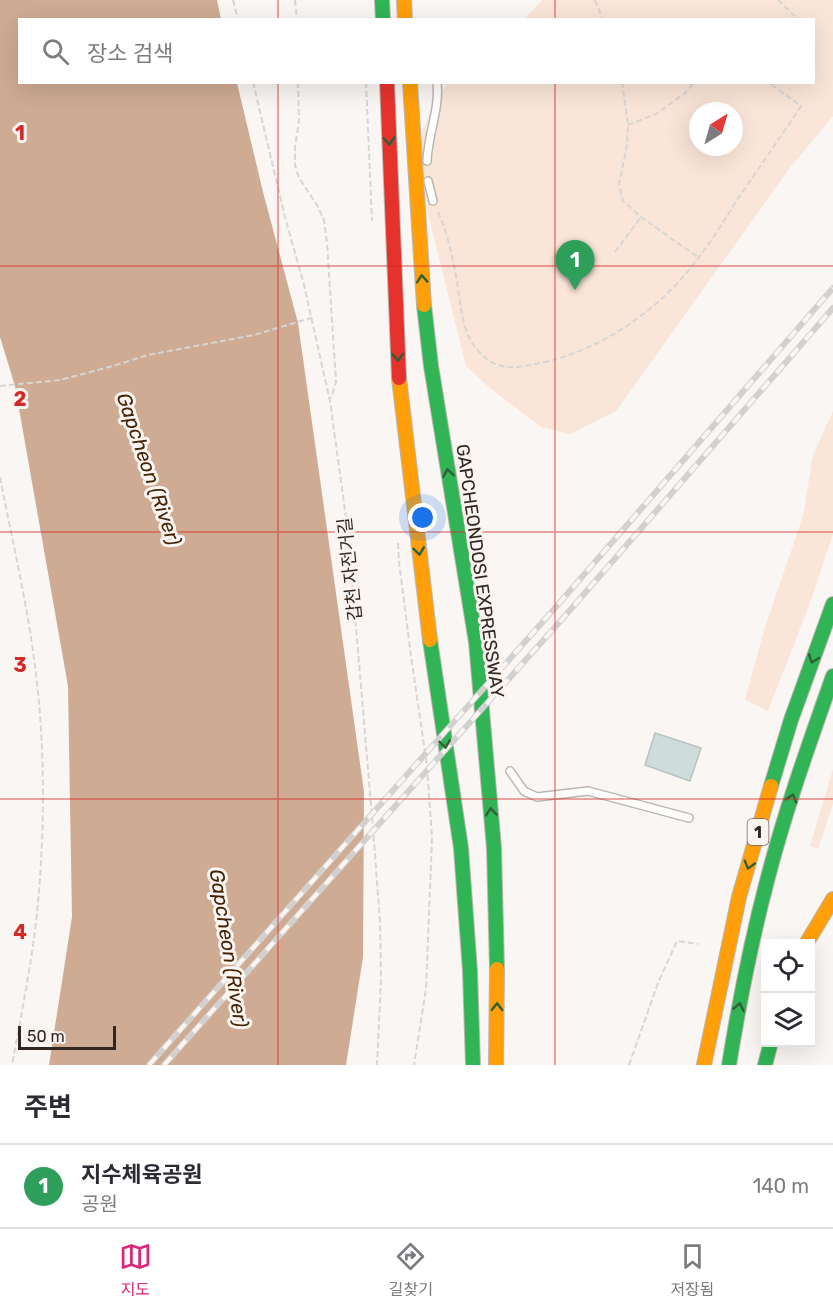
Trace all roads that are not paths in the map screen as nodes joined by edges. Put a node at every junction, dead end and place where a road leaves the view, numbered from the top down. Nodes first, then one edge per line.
1 (382, 0) edge
2 (404, 0) edge
3 (383, 18) edge
4 (405, 18) edge
5 (387, 84) edge
6 (410, 84) edge
7 (437, 84) edge
8 (427, 165) dead end
9 (427, 175) dead end
10 (433, 201) road end
11 (833, 604) edge
12 (833, 676) edge
13 (510, 771) dead end
14 (689, 818) dead end
15 (833, 899) edge
16 (809, 939) edge
17 (770, 1047) edge
18 (473, 1065) edge
19 (496, 1065) edge
20 (704, 1065) edge
21 (729, 1065) edge
22 (765, 1065) edge

1 - 3 highway
2 - 4 highway
5 -> 18 highway
19 -> 6 highway, GAPCHEONDOSI EXPRESSWAY
7 - 8 lane
9 - 10 lane
11 -> 20 highway, 1
21 -> 12 highway, 1
13 - 14 lane
15 - 16 highway
17 - 22 highway

